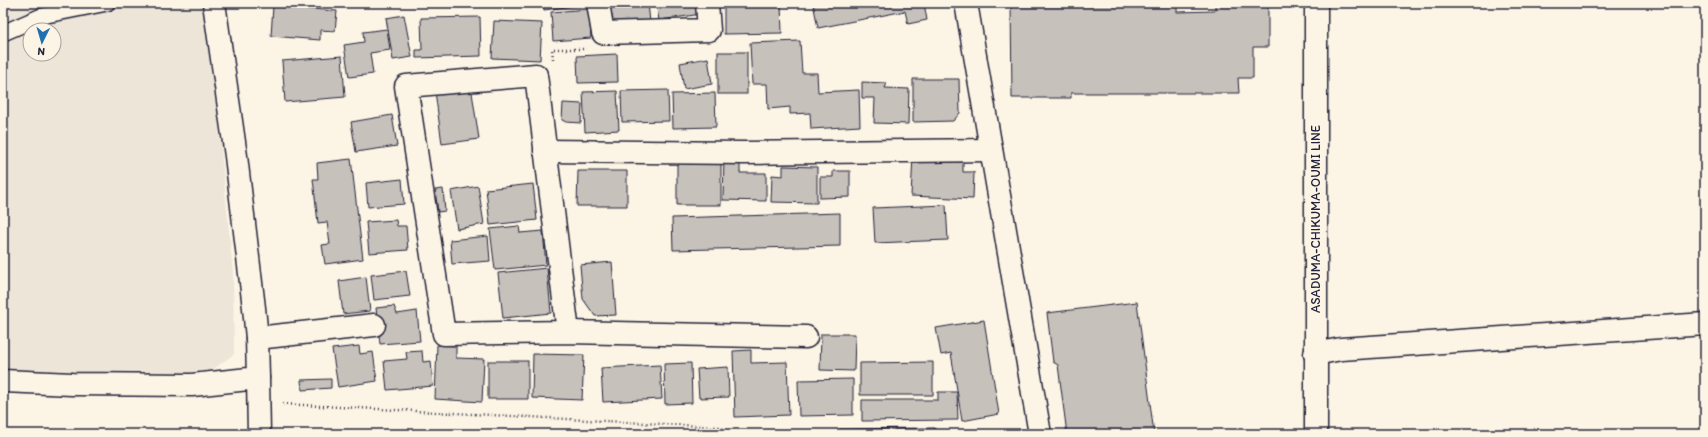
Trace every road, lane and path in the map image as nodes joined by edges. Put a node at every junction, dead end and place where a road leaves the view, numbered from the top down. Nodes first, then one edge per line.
1 (107, 3) edge
2 (214, 3) edge
3 (598, 3) edge
4 (707, 3) edge
5 (966, 3) edge
6 (1316, 3) edge
7 (3, 33) edge
8 (603, 33) junction
9 (554, 64) dead end
10 (991, 150) junction
11 (545, 151) junction
12 (1705, 324) edge
13 (374, 325) dead end
14 (568, 332) junction
15 (806, 337) dead end
16 (257, 338) junction
17 (1315, 354) junction
18 (258, 378) junction
19 (3, 381) edge
20 (259, 403) junction
21 (259, 434) edge
22 (732, 434) edge
23 (1040, 434) edge
24 (1316, 434) edge

1 - 7 lane
2 - 16 street
3 - 8 street
4 - 8 street
5 - 10 street
6 - 17 street, ASADUMA-CHIKUMA-OUMI LINE
8 - 9 path
10 - 11 street
10 - 23 street
11 - 14 street
11 - 14 street
12 - 17 street
13 - 16 street
14 - 15 street
16 - 18 street
17 - 24 street, ASADUMA-CHIKUMA-OUMI LINE
18 - 19 street
18 - 20 street
20 - 21 street
20 - 22 path

